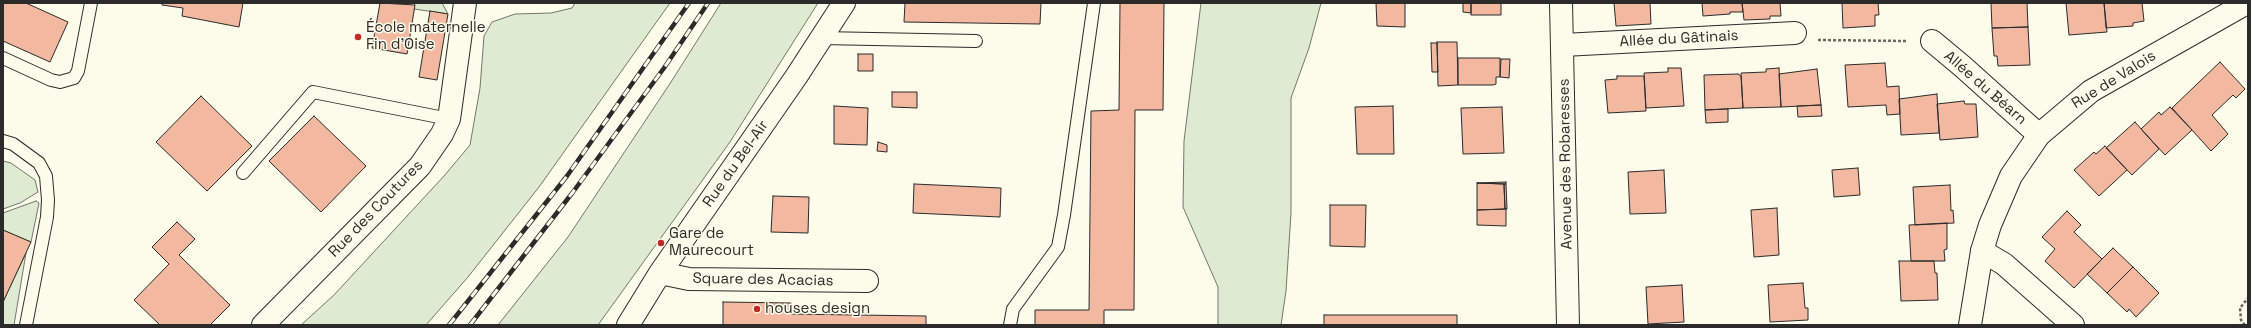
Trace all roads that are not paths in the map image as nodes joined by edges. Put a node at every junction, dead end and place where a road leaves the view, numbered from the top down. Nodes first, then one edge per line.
1 (91, 3) edge
2 (466, 3) edge
3 (844, 3) edge
4 (1094, 3) edge
5 (1561, 3) edge
6 (2247, 3) edge
7 (1795, 33) road end
8 (821, 38) junction
9 (976, 41) dead end
10 (1932, 41) road end
11 (1563, 45) junction
12 (3, 58) edge
13 (449, 119) junction
14 (2039, 135) junction
15 (3, 141) edge
16 (243, 173) dead end
17 (1982, 251) junction
18 (660, 272) junction
19 (867, 281) dead end
20 (26, 325) edge
21 (263, 325) edge
22 (628, 325) edge
23 (1010, 325) edge
24 (1568, 325) edge
25 (1959, 325) edge
26 (1970, 325) edge
27 (2073, 325) edge

1 - 12 lane
2 - 13 street, Rue des Coutures
3 - 8 street, Rue du Bel-Air
4 - 23 lane
5 - 11 street, Avenue des Robaresses
6 - 14 street, Rue de Valois
7 - 11 street, Allée du Gâtinais
8 - 9 lane
8 - 18 street, Rue du Bel-Air
10 - 14 street, Allée du Béarn
11 - 24 street, Avenue des Robaresses
13 - 16 lane
13 - 21 street, Rue des Coutures
14 - 17 street, Rue de Valois
15 - 20 lane
17 - 26 street, Rue de Valois
17 - 27 street
18 - 19 street, Square des Acacias
18 - 22 street, Rue du Bel-Air
25 - 26 street

